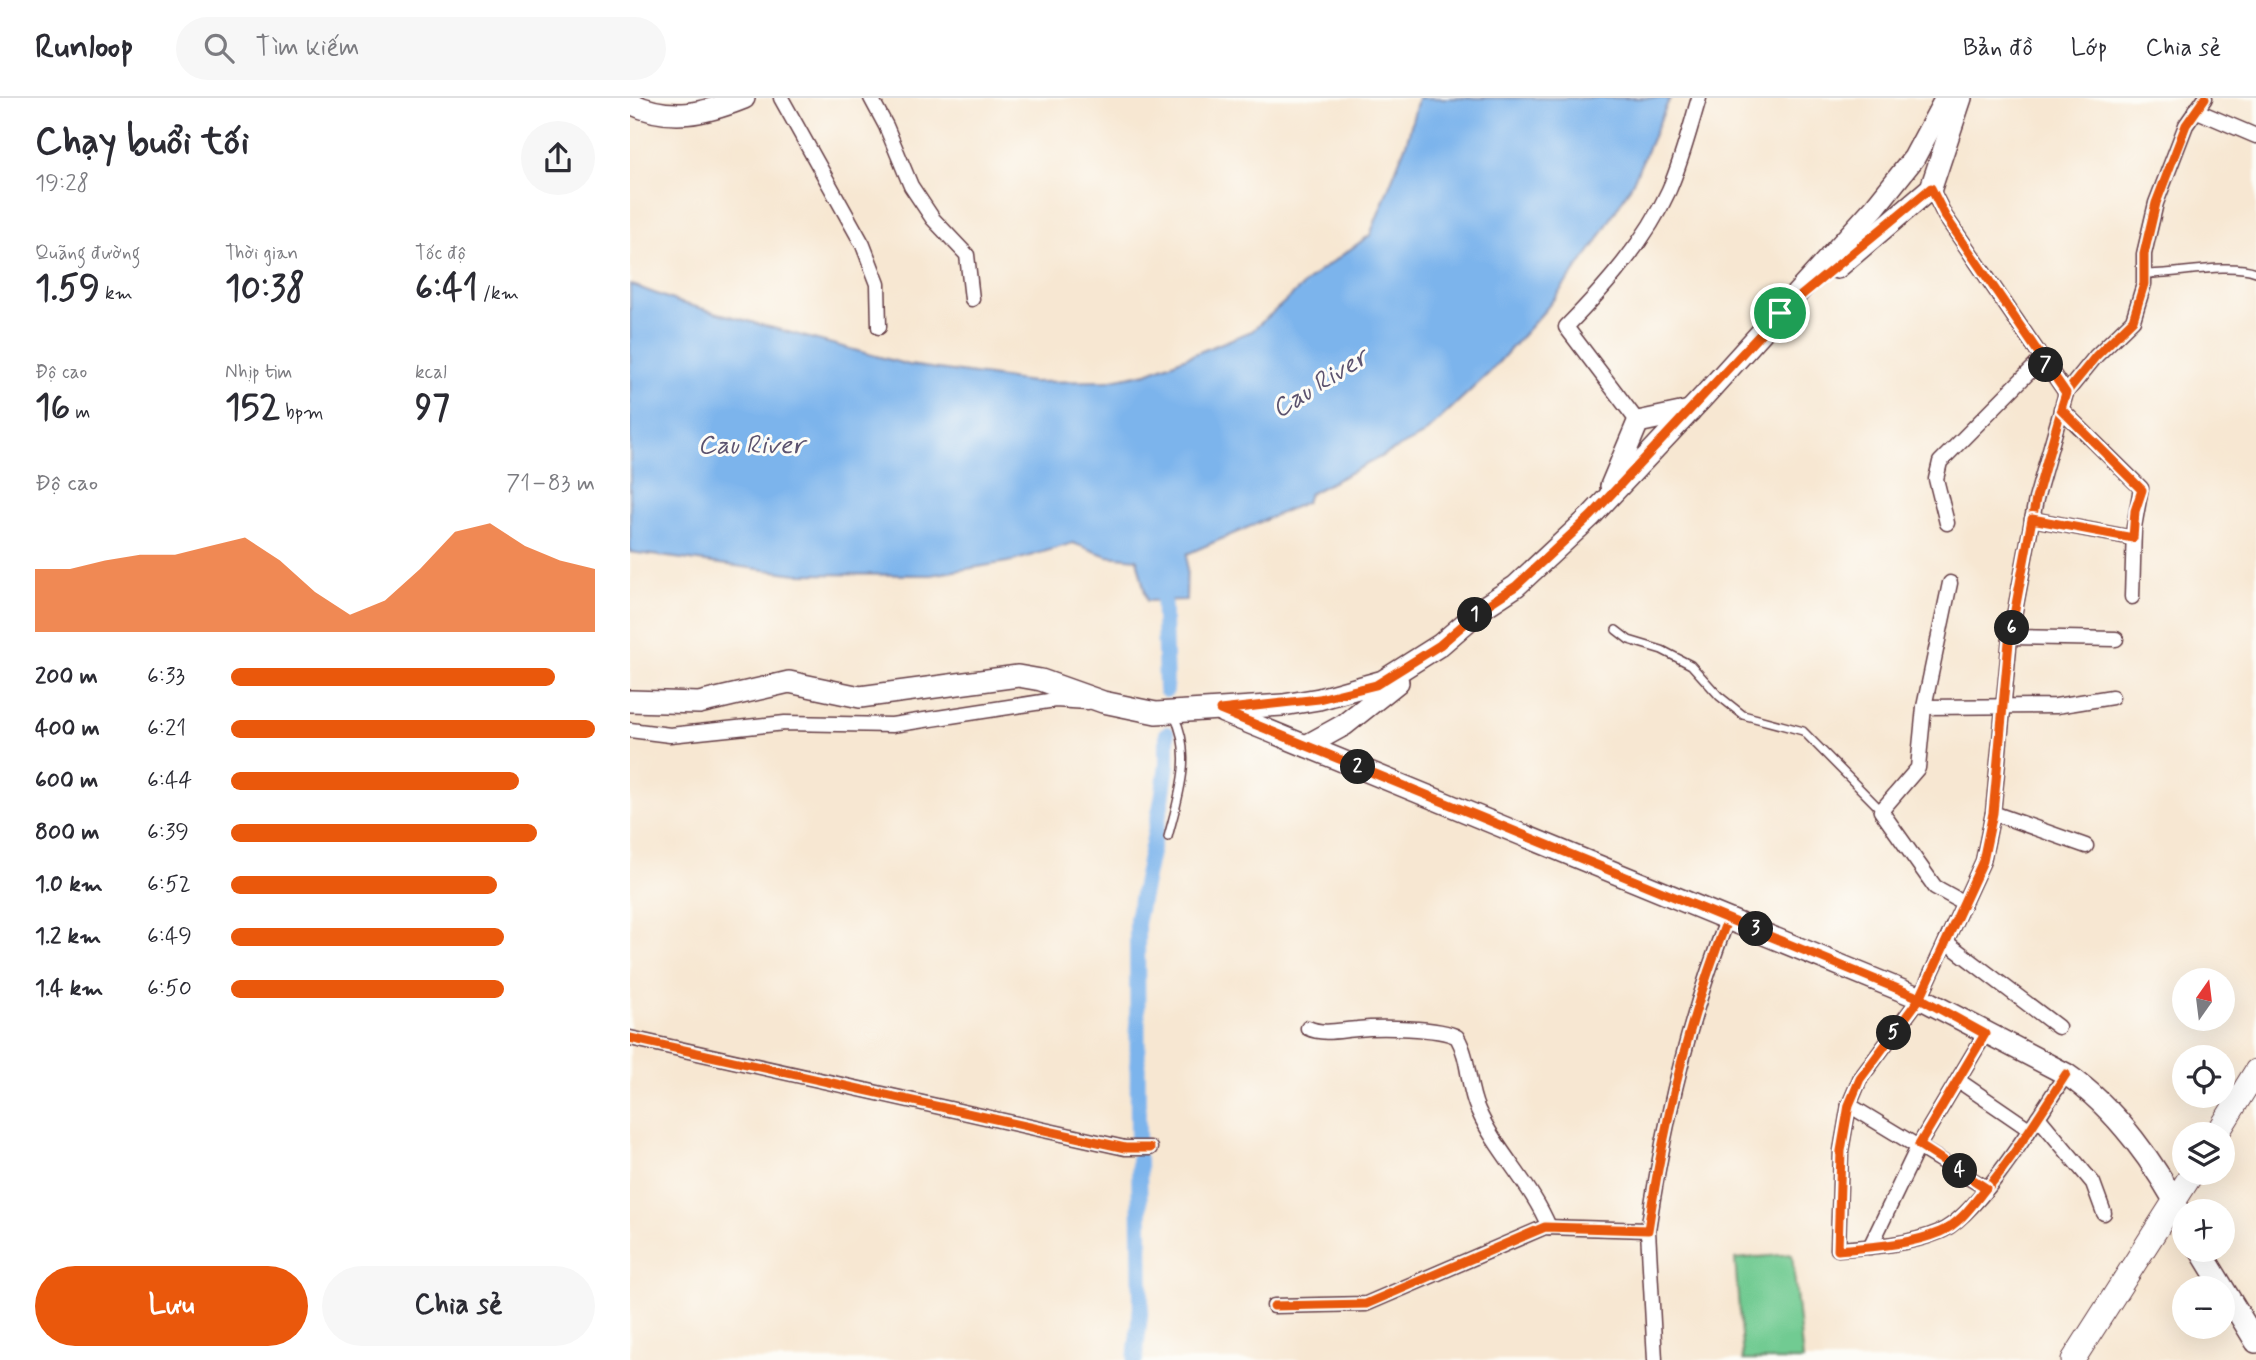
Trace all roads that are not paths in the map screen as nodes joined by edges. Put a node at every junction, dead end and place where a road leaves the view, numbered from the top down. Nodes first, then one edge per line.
1 (653, 98) edge
2 (744, 98) edge
3 (782, 98) edge
4 (871, 98) edge
5 (1699, 98) edge
6 (1946, 98) edge
7 (1961, 98) edge
8 (631, 104) edge
9 (2200, 104) edge
10 (2256, 136) edge
11 (1931, 188) junction
12 (2256, 272) edge
13 (2146, 274) junction
14 (972, 299) dead end
15 (1780, 313) junction
16 (880, 327) dead end
17 (2042, 359) junction
18 (2066, 393) junction
19 (2061, 409) junction
20 (1690, 411) junction
21 (1638, 422) junction
22 (1607, 499) junction
23 (2032, 519) junction
24 (1947, 523) dead end
25 (2133, 538) junction
26 (1950, 583) dead end
27 (2132, 597) dead end
28 (1616, 630) dead end
29 (2010, 636) junction
30 (2116, 639) dead end
31 (1440, 645) junction
32 (2112, 697) dead end
33 (630, 701) edge
34 (1104, 702) junction
35 (2002, 706) junction
36 (1924, 707) junction
37 (1220, 710) junction
38 (1172, 712) junction
39 (630, 730) edge
40 (1306, 746) junction
41 (1881, 811) junction
42 (1993, 813) junction
43 (1168, 837) dead end
44 (2086, 845) dead end
45 (1964, 903) junction
46 (1728, 918) junction
47 (1946, 942) junction
48 (1920, 998) junction
49 (2058, 1027) dead end
50 (1308, 1028) dead end
51 (1985, 1034) junction
52 (630, 1038) edge
53 (2256, 1071) edge
54 (2066, 1074) junction
55 (1959, 1081) junction
56 (1849, 1105) junction
57 (2224, 1122) edge
58 (2033, 1123) junction
59 (1919, 1145) junction
60 (1150, 1148) dead end
61 (1986, 1188) junction
62 (2172, 1199) edge
63 (2104, 1213) dead end
64 (2172, 1220) edge
65 (1549, 1227) junction
66 (1648, 1230) junction
67 (1870, 1247) junction
68 (2208, 1262) edge
69 (1274, 1306) dead end
70 (2253, 1332) edge
71 (1655, 1360) edge
72 (2073, 1360) edge

1 - 8 street
2 - 8 main road
3 - 16 street
4 - 14 street
5 - 21 street
6 - 15 main road
7 - 11 main road
9 - 10 street
9 - 13 street
11 - 15 main road
11 - 17 street
12 - 13 lane
13 - 18 street
15 - 20 main road
17 - 18 street
17 - 24 street
18 - 19 street
19 - 23 street
19 - 25 street
20 - 21 main road
20 - 22 main road
21 - 22 main road
22 - 31 main road
23 - 25 street
23 - 29 street
25 - 27 street
26 - 36 street
28 - 41 lane
29 - 30 street
29 - 35 street
31 - 37 main road
31 - 40 main road
32 - 35 street
33 - 34 main road
34 - 38 main road
34 - 39 street
35 - 36 street
35 - 42 street
36 - 41 street
37 - 38 main road
37 - 40 main road
38 - 43 lane
40 - 46 main road
41 - 45 street
42 - 44 street
42 - 45 street
45 - 47 street
46 - 48 main road
46 - 66 street
47 - 48 street
47 - 49 street
48 - 51 main road
48 - 56 street
50 - 65 street
51 - 54 main road
51 - 55 street
52 - 60 street
53 - 57 main road
54 - 58 street
54 - 62 main road
55 - 58 street
55 - 59 street
56 - 59 street
56 - 67 street
58 - 61 street
58 - 63 street
59 - 61 street
59 - 67 street
61 - 67 street
64 - 72 main road
65 - 66 street
65 - 69 street
66 - 71 street
68 - 70 main road

